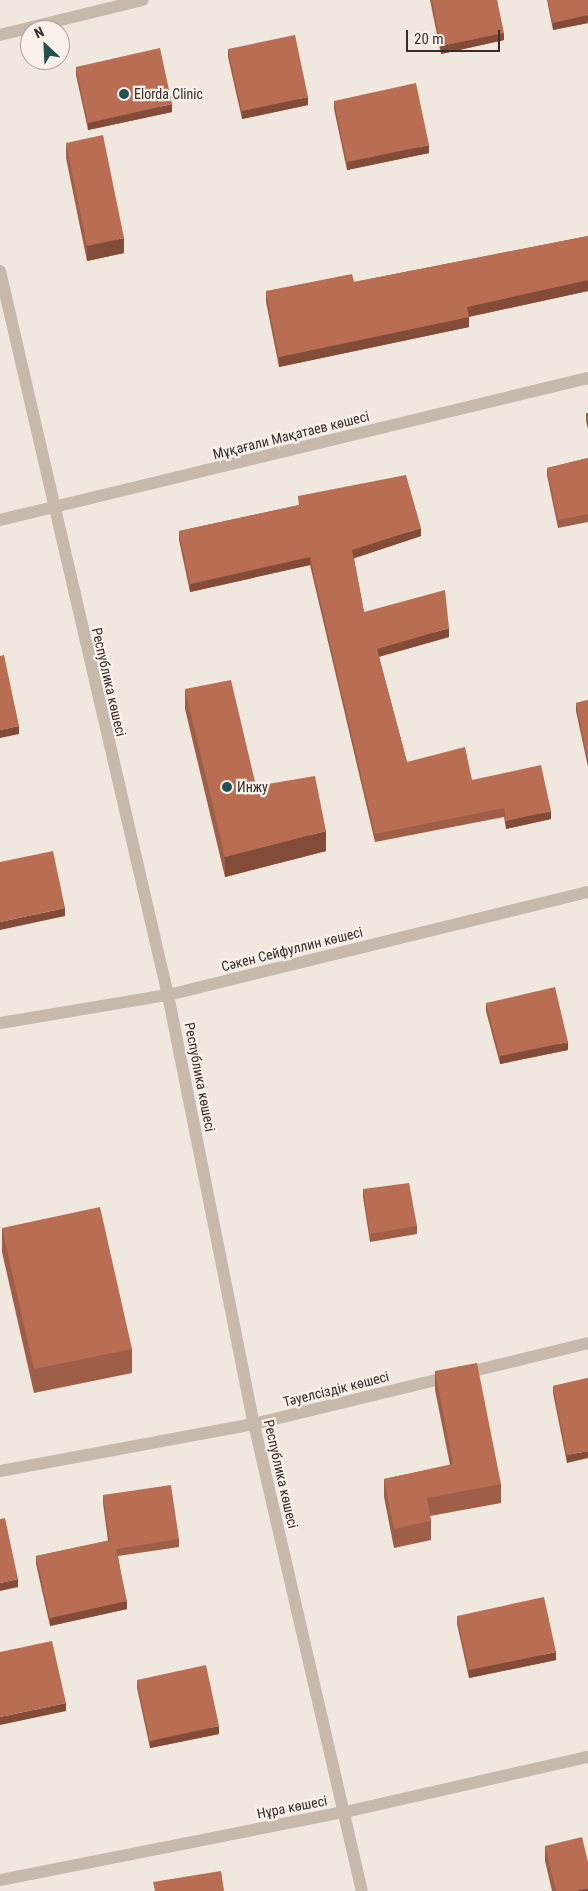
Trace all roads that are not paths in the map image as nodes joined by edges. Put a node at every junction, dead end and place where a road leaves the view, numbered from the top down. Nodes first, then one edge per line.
1 (143, 0) edge
2 (0, 35) edge
3 (0, 271) edge
4 (588, 378) edge
5 (52, 508) junction
6 (0, 520) edge
7 (588, 892) edge
8 (168, 995) junction
9 (0, 1023) edge
10 (588, 1343) edge
11 (254, 1424) junction
12 (0, 1471) edge
13 (588, 1757) edge
14 (346, 1812) junction
15 (0, 1880) edge
16 (362, 1891) edge

1 - 2 street
3 - 5 street, Республика көшесі
4 - 5 street, Мұқағали Мақатаев көшесі
5 - 6 street, Мұқағали Мақатаев көшесі
5 - 8 street, Республика көшесі
7 - 8 street, Сәкен Сейфуллин көшесі
8 - 9 street, Сәкен Сейфуллин көшесі
8 - 11 street, Республика көшесі
10 - 11 street, Тәуелсіздік көшесі
11 - 12 street, Тәуелсіздік көшесі
11 - 14 street, Республика көшесі
13 - 14 street, Нұра көшесі
14 - 15 street, Нұра көшесі
14 - 16 street, Республика көшесі

